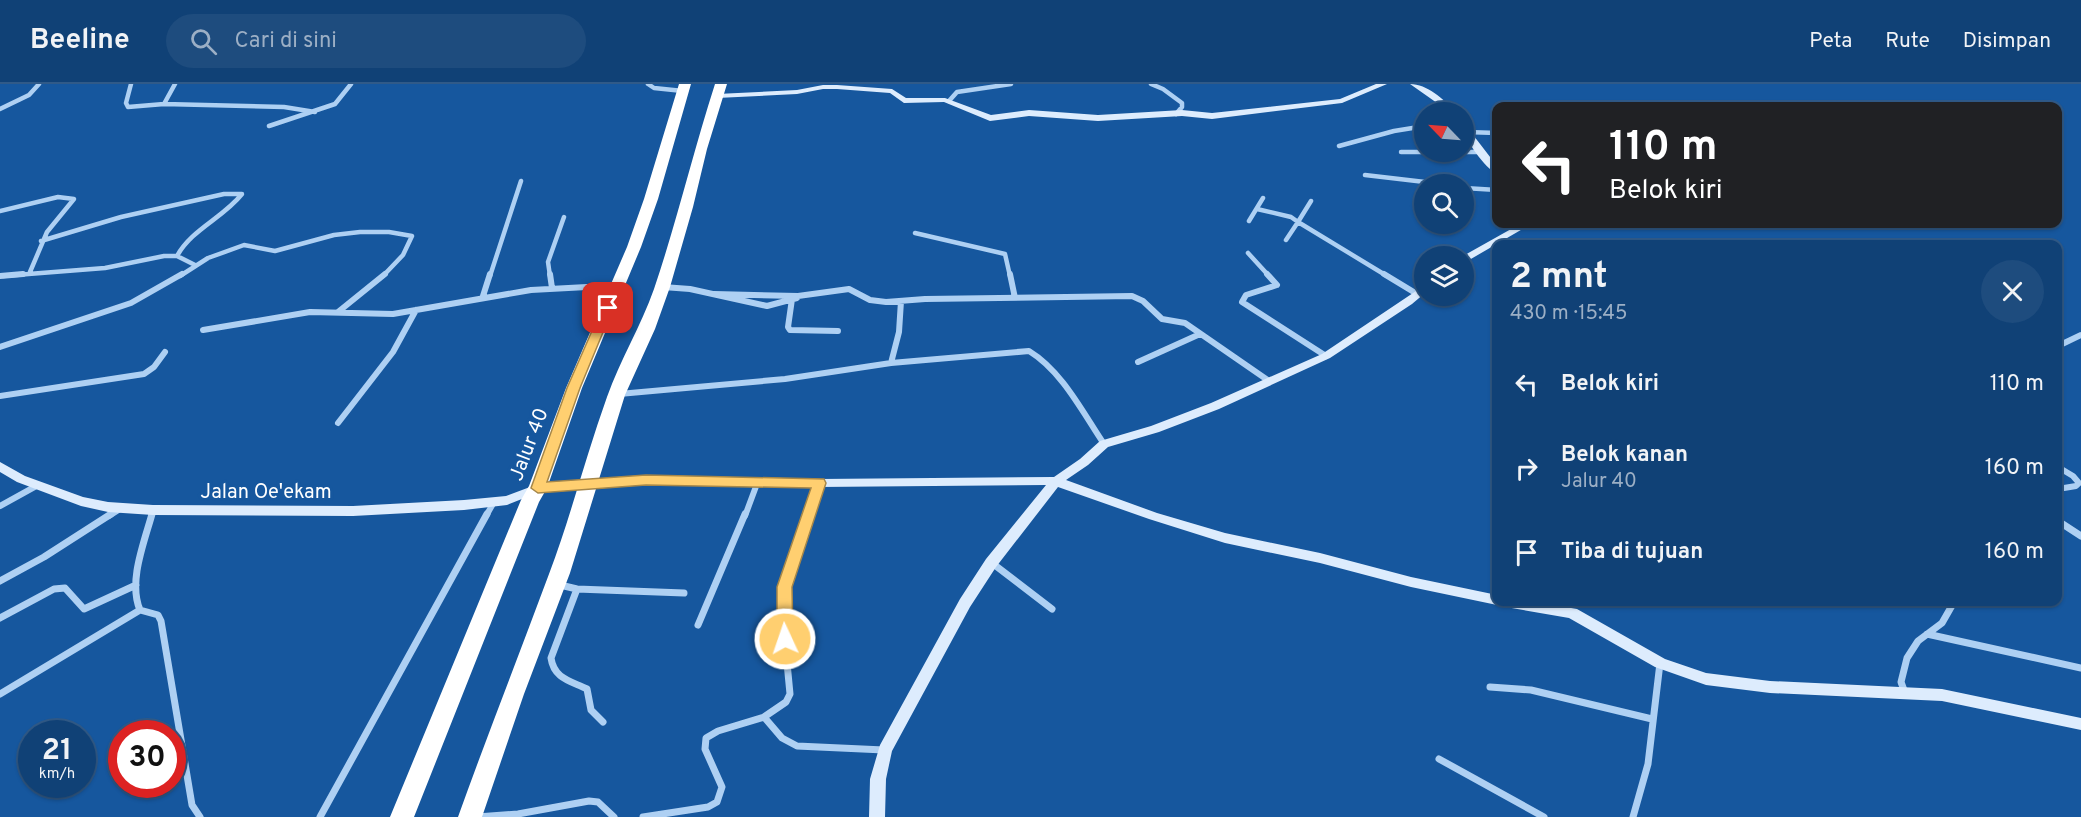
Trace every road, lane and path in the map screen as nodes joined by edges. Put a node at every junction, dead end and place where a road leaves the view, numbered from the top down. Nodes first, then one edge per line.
1 (39, 84) edge
2 (131, 84) edge
3 (175, 84) edge
4 (351, 84) edge
5 (648, 84) edge
6 (1011, 84) edge
7 (1151, 84) edge
8 (1383, 84) edge
9 (1413, 84) edge
10 (684, 88) edge
11 (719, 90) edge
12 (949, 101) junction
13 (1441, 102) edge
14 (164, 104) junction
15 (0, 109) edge
16 (315, 112) junction
17 (1176, 114) junction
18 (269, 126) dead end
19 (1414, 128) edge
20 (1474, 131) edge
21 (1492, 133) edge
22 (1474, 143) edge
23 (1340, 146) dead end
24 (1401, 152) dead end
25 (1480, 152) junction
26 (1492, 165) edge
27 (1365, 175) dead end
28 (521, 181) dead end
29 (1414, 181) edge
30 (1474, 189) edge
31 (1492, 190) edge
32 (1263, 198) dead end
33 (1311, 201) dead end
34 (1257, 209) junction
35 (0, 211) edge
36 (564, 217) dead end
37 (1249, 221) dead end
38 (1298, 222) junction
39 (1519, 228) edge
40 (915, 233) dead end
41 (1286, 240) dead end
42 (1498, 240) edge
43 (41, 241) junction
44 (1492, 244) edge
45 (1248, 253) dead end
46 (1474, 254) edge
47 (177, 256) junction
48 (195, 265) junction
49 (30, 272) junction
50 (0, 276) edge
51 (662, 287) junction
52 (1414, 287) edge
53 (552, 288) junction
54 (616, 290) junction
55 (821, 292) junction
56 (714, 294) junction
57 (483, 296) junction
58 (1414, 296) edge
59 (1015, 298) junction
60 (792, 299) junction
61 (901, 301) junction
62 (416, 310) junction
63 (338, 312) junction
64 (203, 330) dead end
65 (838, 331) dead end
66 (1200, 334) junction
67 (2081, 335) edge
68 (2062, 343) edge
69 (0, 348) edge
70 (165, 352) dead end
71 (1326, 356) junction
72 (1138, 362) dead end
73 (891, 363) junction
74 (1269, 381) junction
75 (616, 394) junction
76 (0, 396) edge
77 (338, 423) dead end
78 (1104, 444) junction
79 (0, 466) edge
80 (2062, 470) edge
81 (758, 481) junction
82 (1056, 481) junction
83 (819, 483) junction
84 (590, 484) junction
85 (38, 485) junction
86 (538, 488) junction
87 (2079, 488) edge
88 (2062, 489) edge
89 (494, 502) junction
90 (0, 506) edge
91 (121, 508) junction
92 (153, 510) junction
93 (2062, 524) edge
94 (2081, 536) edge
95 (991, 563) junction
96 (0, 581) edge
97 (556, 584) junction
98 (136, 585) junction
99 (577, 589) junction
100 (684, 593) dead end
101 (1492, 599) edge
102 (1530, 606) edge
103 (1952, 606) edge
104 (1052, 609) dead end
105 (140, 610) junction
106 (0, 618) edge
107 (698, 625) dead end
108 (1927, 634) junction
109 (1660, 663) junction
110 (2081, 668) edge
111 (1490, 687) dead end
112 (0, 694) edge
113 (1905, 694) junction
114 (764, 717) junction
115 (1652, 719) junction
116 (603, 722) dead end
117 (2081, 724) edge
118 (885, 750) junction
119 (1439, 759) dead end
120 (200, 817) edge
121 (320, 817) edge
122 (402, 817) edge
123 (470, 817) edge
124 (477, 817) edge
125 (614, 817) edge
126 (643, 817) edge
127 (877, 817) edge
128 (1544, 817) edge
129 (1634, 817) edge

1 - 15 street
2 - 14 street
3 - 14 street
4 - 16 street
5 - 10 street
6 - 12 street
7 - 17 street
8 - 17 street
9 - 13 street
10 - 54 highway, Jalur 40
11 - 12 street
11 - 51 highway
12 - 17 street
14 - 16 street
16 - 18 street
19 - 23 street
20 - 21 street
22 - 25 street
24 - 25 street
25 - 26 street
27 - 29 street
28 - 57 street
30 - 31 street
32 - 34 street
33 - 38 street
34 - 37 street
34 - 38 street
35 - 43 street
36 - 53 street
38 - 41 street
38 - 52 street
39 - 42 street
40 - 59 street
43 - 47 street
43 - 49 street
44 - 46 street
45 - 71 street
47 - 48 street
47 - 49 street
48 - 63 street
48 - 69 street
49 - 50 street
51 - 56 street
51 - 75 highway
53 - 54 street
53 - 57 street
54 - 86 highway, Jalur 40
55 - 56 street
55 - 60 street
55 - 61 street
56 - 60 street
57 - 62 street
58 - 71 street
59 - 61 street
59 - 66 street
60 - 65 street
61 - 73 street
62 - 63 street
62 - 77 street
63 - 64 street
66 - 72 street
66 - 74 street
67 - 68 street
70 - 76 street
71 - 74 street
73 - 75 street
73 - 78 street
74 - 78 street
75 - 84 highway
78 - 82 street
79 - 85 street, Jalan Oe'ekam
80 - 87 street
81 - 83 street
81 - 84 street
81 - 107 street
82 - 83 street
82 - 95 street
82 - 101 street
83 - 114 street
84 - 86 street
84 - 97 highway
85 - 90 street
85 - 91 street, Jalan Oe'ekam
86 - 89 street, Jalan Oe'ekam
86 - 122 highway, Jalur 40
87 - 88 street
89 - 92 street, Jalan Oe'ekam
89 - 121 street
91 - 92 street, Jalan Oe'ekam
91 - 96 street
92 - 98 street
93 - 94 street
95 - 104 street
95 - 118 street
97 - 99 street
97 - 123 highway
98 - 105 street
98 - 106 street
99 - 100 street
99 - 116 street
102 - 109 street
103 - 108 street
105 - 112 street
105 - 120 street
108 - 110 street
108 - 113 street
109 - 113 street
109 - 115 street
111 - 115 street
113 - 117 street
114 - 118 street
114 - 126 street
115 - 129 street
118 - 127 street
119 - 128 street
124 - 125 street

